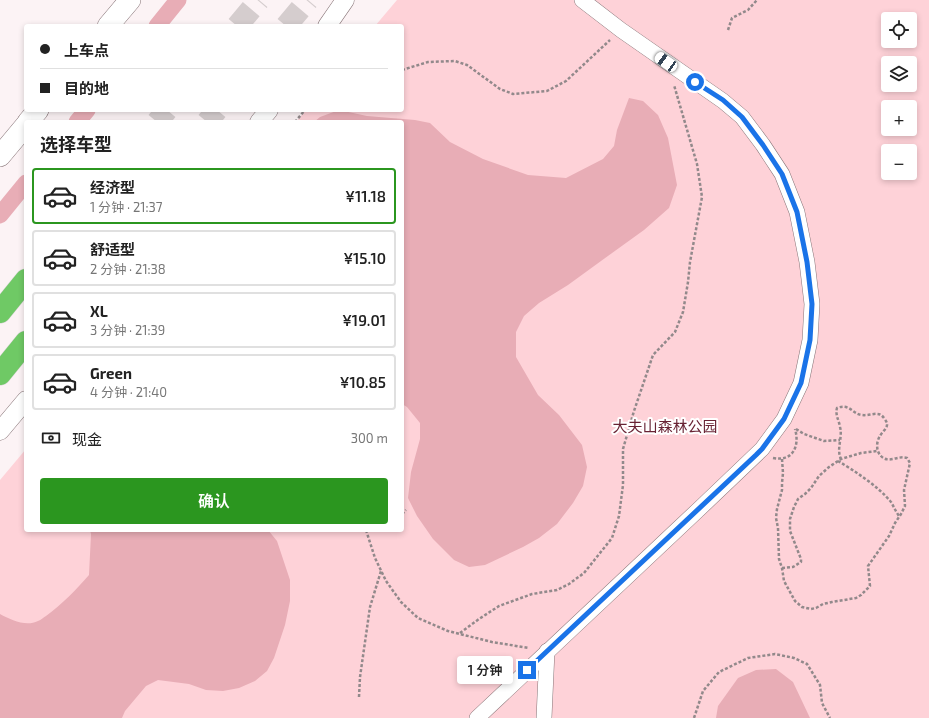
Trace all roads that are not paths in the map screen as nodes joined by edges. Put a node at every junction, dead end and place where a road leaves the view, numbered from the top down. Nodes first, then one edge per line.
1 (130, 0) edge
2 (345, 0) edge
3 (582, 0) edge
4 (110, 24) edge
5 (328, 24) edge
6 (36, 112) edge
7 (267, 112) edge
8 (30, 120) edge
9 (261, 120) edge
10 (24, 127) edge
11 (0, 156) edge
12 (24, 282) edge
13 (0, 312) edge
14 (24, 344) edge
15 (0, 374) edge
16 (24, 402) edge
17 (0, 430) edge
18 (547, 652) junction
19 (477, 718) edge
20 (544, 718) edge

1 - 4 main road
2 - 5 street
3 - 18 street
6 - 8 main road
7 - 9 street
10 - 11 main road
12 - 13 highway
14 - 15 highway
16 - 17 street
18 - 19 street
18 - 20 street

